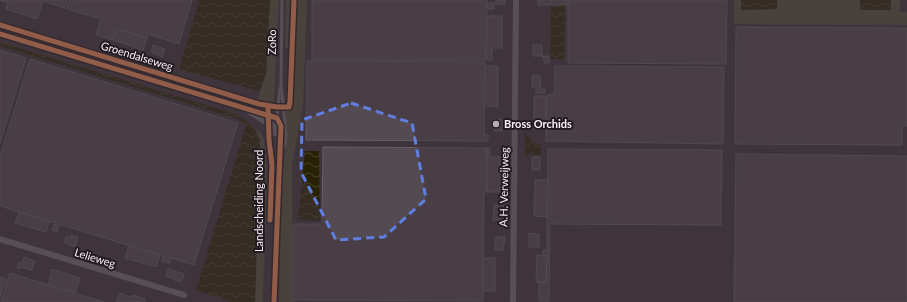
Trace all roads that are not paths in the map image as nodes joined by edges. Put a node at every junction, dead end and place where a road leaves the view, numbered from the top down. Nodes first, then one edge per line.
1 (282, 0) edge
2 (516, 0) edge
3 (0, 34) edge
4 (281, 84) junction
5 (250, 111) junction
6 (277, 118) junction
7 (276, 133) junction
8 (279, 152) junction
9 (0, 239) edge
10 (184, 295) dead end
11 (274, 302) edge
12 (513, 302) edge

1 - 4 lane, ZoRo
2 - 12 street, A.H. Verweijweg
3 - 5 street, Groendalseweg
4 - 6 lane, ZoRo
4 - 8 lane, ZoRo
5 - 6 street, Groendalseweg
5 - 7 street, Groendalseweg
6 - 7 street
6 - 8 street
7 - 8 street
8 - 11 street
9 - 10 street, Lelieweg

